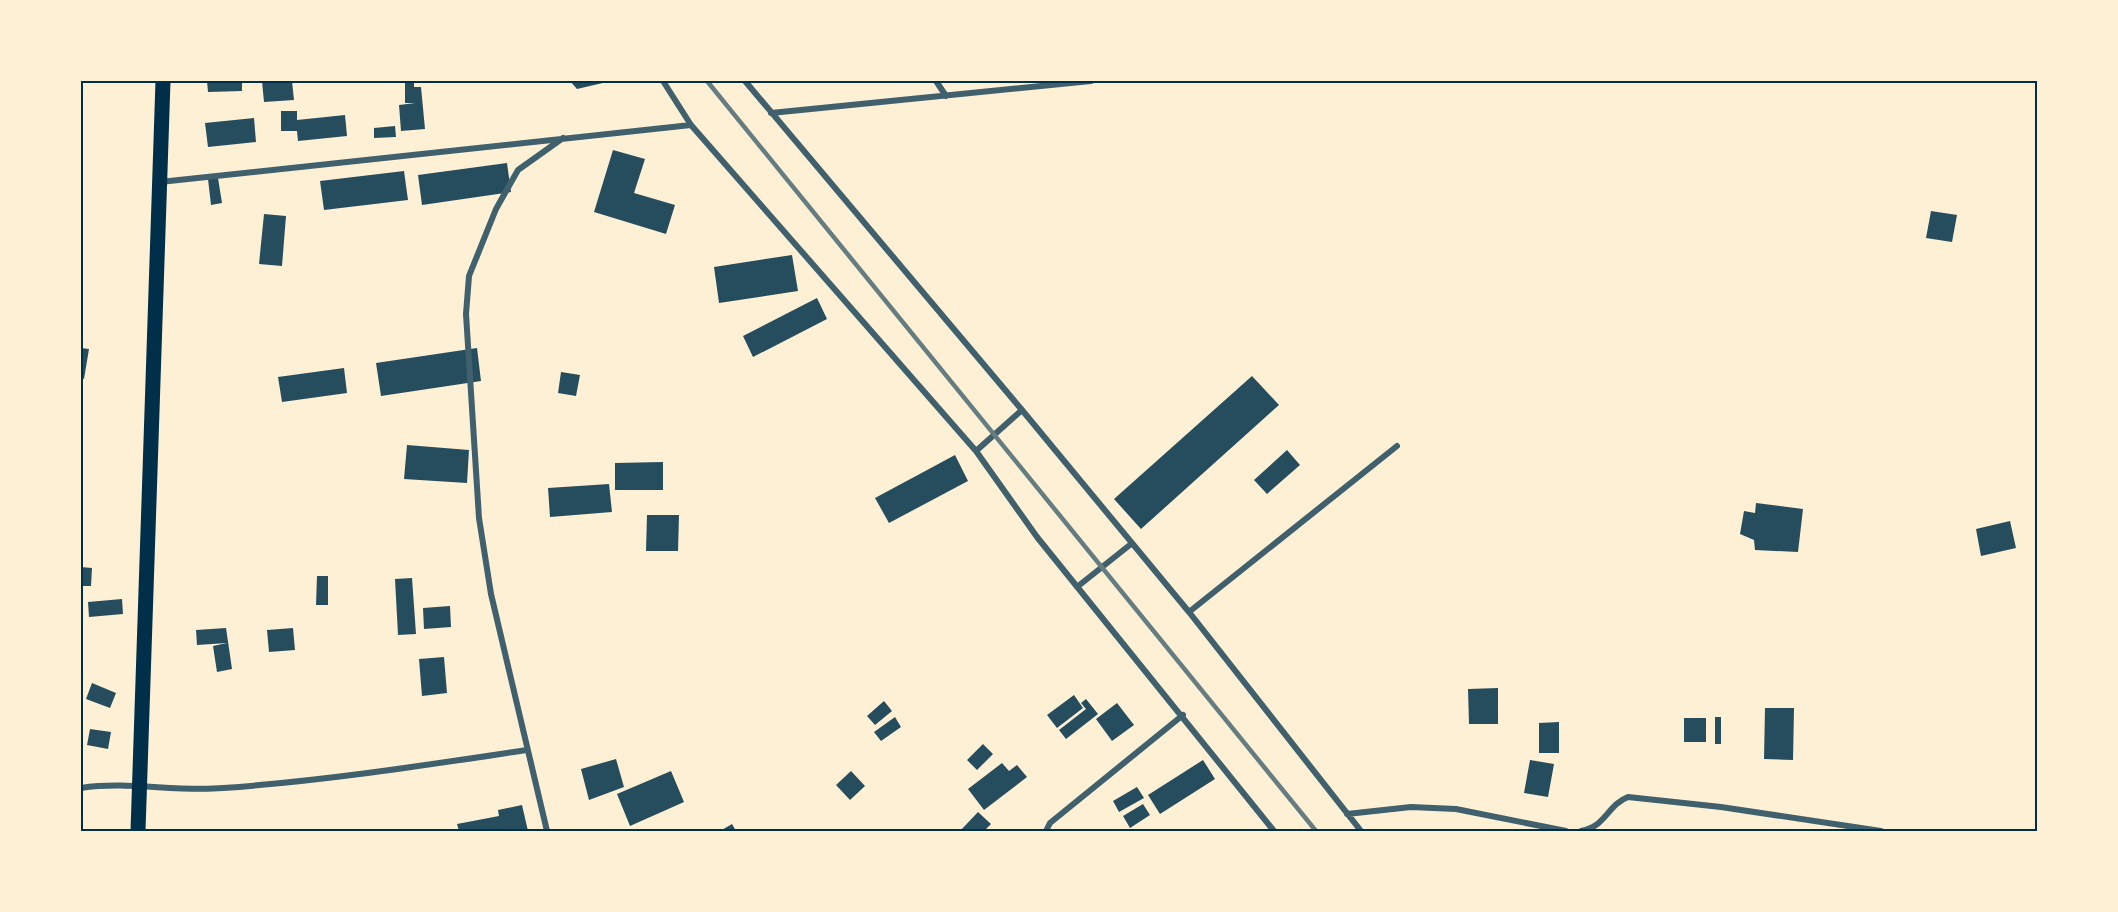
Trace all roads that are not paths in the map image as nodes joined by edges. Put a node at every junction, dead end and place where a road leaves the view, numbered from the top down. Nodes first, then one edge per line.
1 (163, 81) edge
2 (663, 81) edge
3 (745, 81) edge
4 (936, 81) edge
5 (1091, 81) edge
6 (946, 96) junction
7 (771, 113) junction
8 (691, 125) junction
9 (563, 138) junction
10 (159, 182) junction
11 (1022, 410) junction
12 (1397, 446) dead end
13 (976, 451) junction
14 (1131, 544) junction
15 (1077, 587) junction
16 (1189, 612) junction
17 (1183, 715) junction
18 (527, 750) junction
19 (137, 786) junction
20 (81, 788) edge
21 (1347, 814) junction
22 (138, 831) edge
23 (547, 831) edge
24 (1046, 831) edge
25 (1274, 831) edge
26 (1361, 831) edge
27 (1566, 831) edge
28 (1581, 831) edge
29 (1881, 831) edge

1 - 10 main road
2 - 8 street
3 - 7 street
4 - 6 street
5 - 6 street
6 - 7 street
7 - 11 street
8 - 9 street
8 - 13 street
9 - 10 street
9 - 18 street
10 - 19 main road
11 - 13 street
11 - 14 street
12 - 16 street
13 - 15 street
14 - 15 street
14 - 16 street
15 - 17 street
16 - 21 street
17 - 24 street
17 - 25 street
18 - 19 street
18 - 23 street
19 - 20 street
19 - 22 main road
21 - 26 street
21 - 27 street
28 - 29 street

